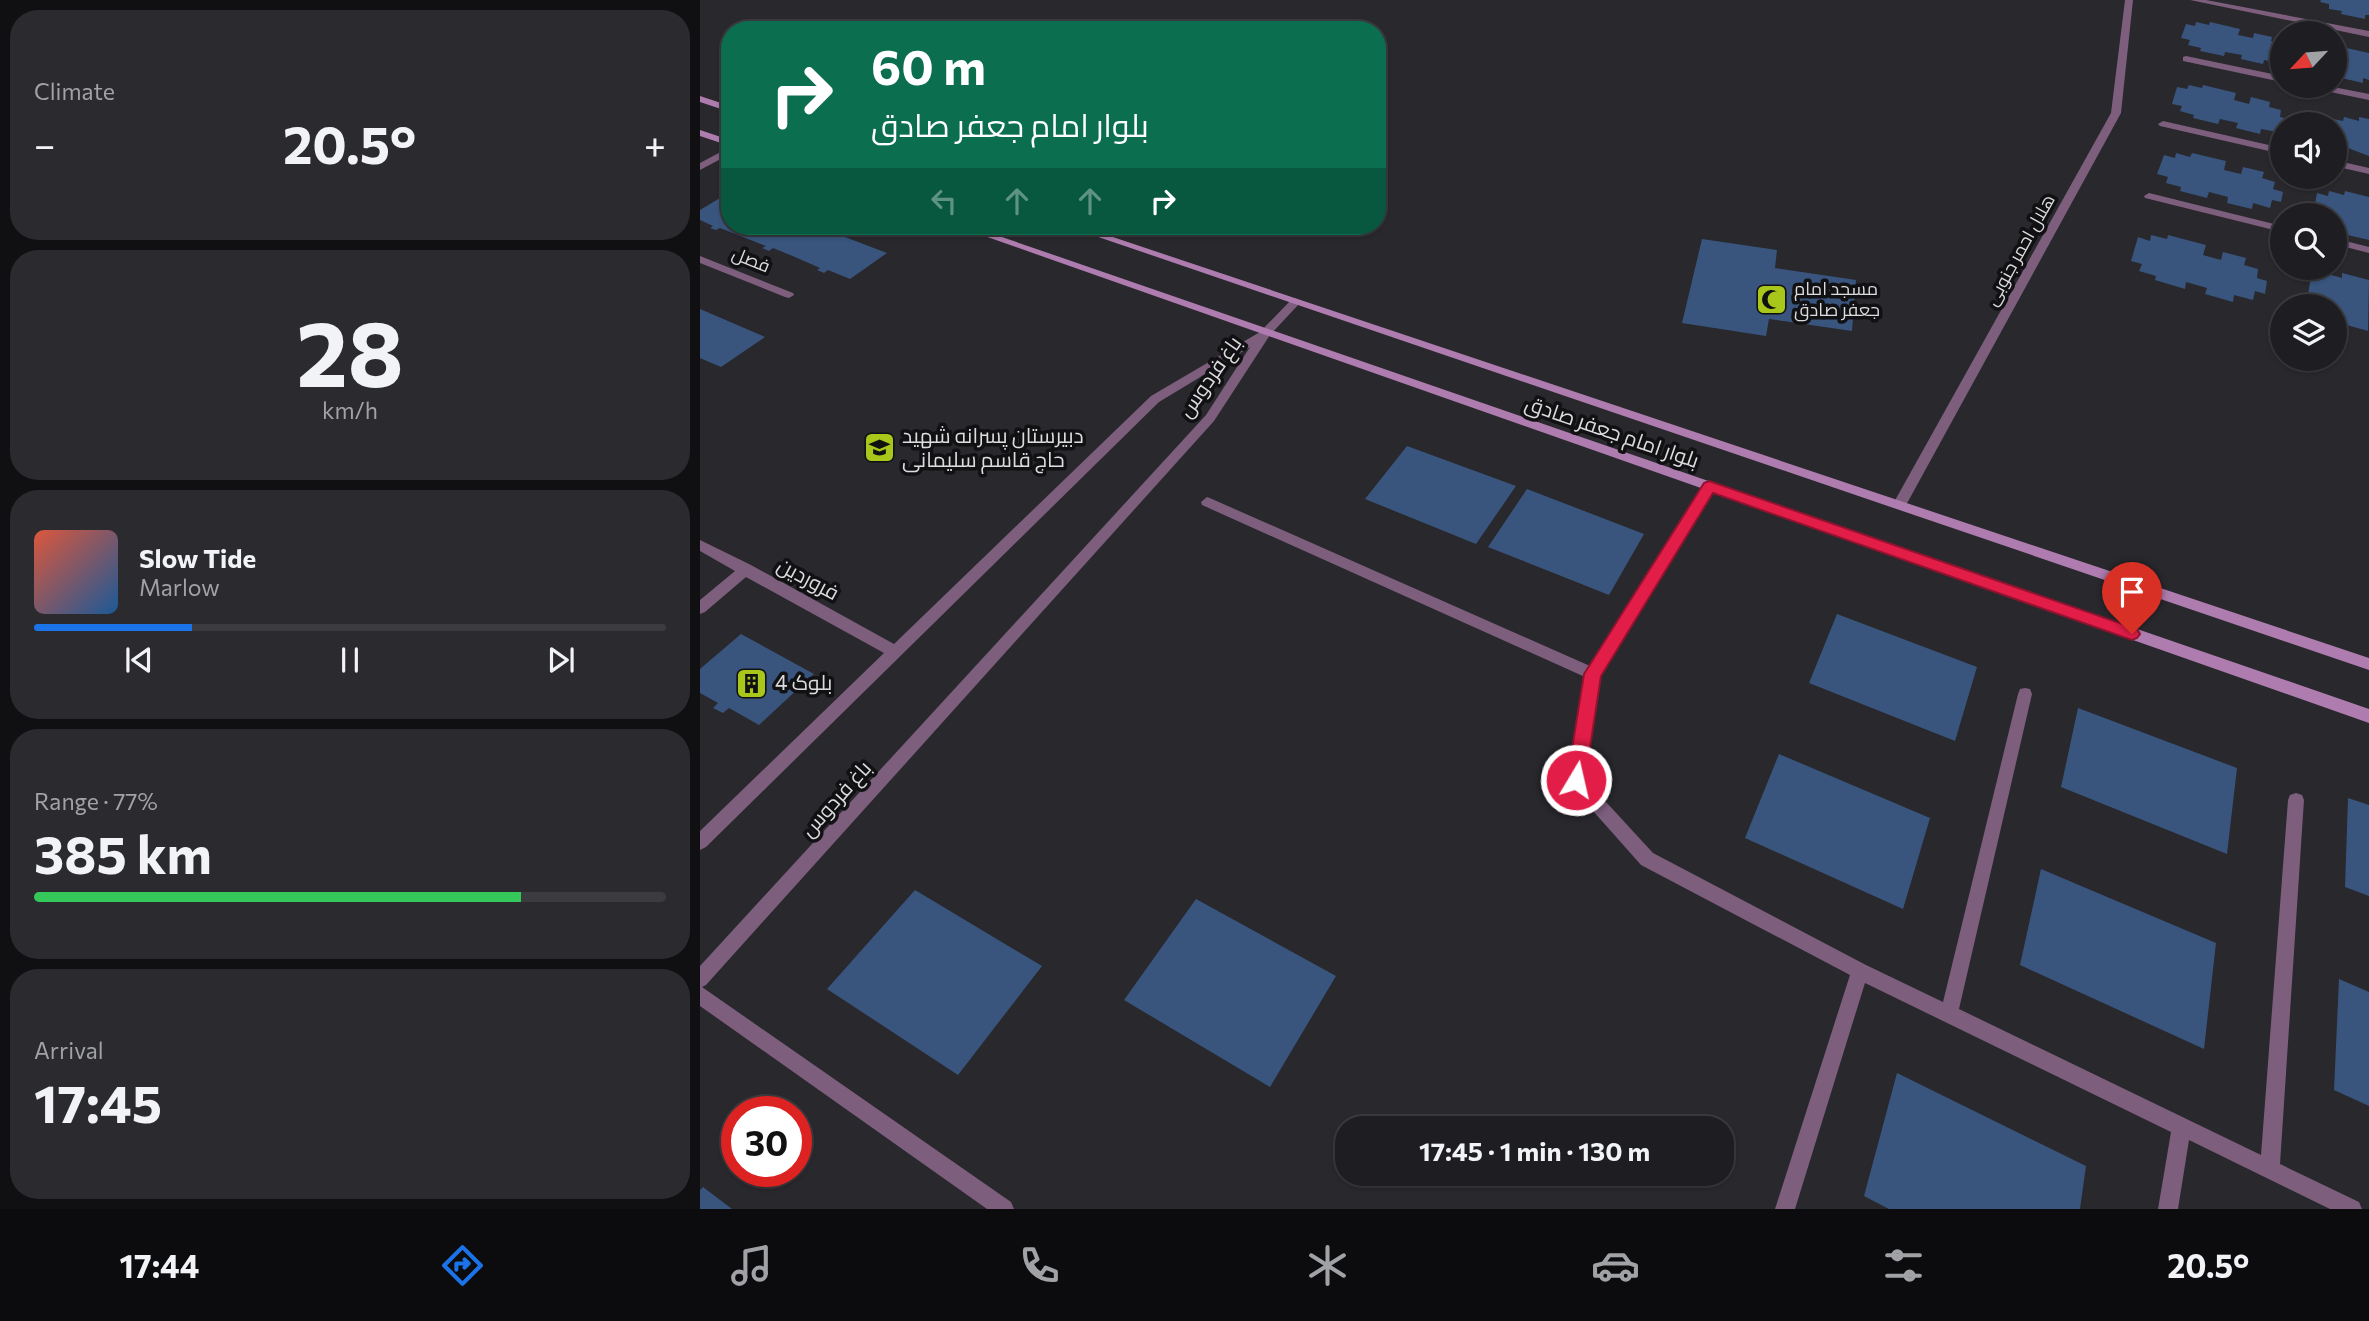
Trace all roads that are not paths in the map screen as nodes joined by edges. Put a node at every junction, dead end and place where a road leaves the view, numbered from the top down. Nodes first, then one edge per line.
1 (2129, 0) edge
2 (2194, 0) edge
3 (2369, 34) edge
4 (2186, 59) dead end
5 (2270, 76) edge
6 (2347, 92) edge
7 (2369, 97) edge
8 (700, 99) edge
9 (721, 106) edge
10 (2163, 124) dead end
11 (700, 133) edge
12 (721, 140) edge
13 (2270, 148) edge
14 (721, 155) edge
15 (2347, 166) edge
16 (700, 167) edge
17 (2369, 171) edge
18 (2150, 196) dead end
19 (2270, 226) edge
20 (987, 235) edge
21 (1098, 235) edge
22 (2347, 245) edge
23 (2369, 250) edge
24 (700, 259) edge
25 (789, 295) dead end
26 (1295, 302) junction
27 (1266, 332) junction
28 (1709, 487) junction
29 (1207, 502) dead end
30 (1900, 504) junction
31 (700, 545) edge
32 (746, 569) junction
33 (700, 608) edge
34 (895, 652) junction
35 (2369, 664) edge
36 (1593, 674) junction
37 (2025, 694) dead end
38 (2369, 716) edge
39 (2296, 800) dead end
40 (700, 842) edge
41 (1860, 971) junction
42 (700, 979) edge
43 (700, 995) edge
44 (1949, 1014) junction
45 (2182, 1126) junction
46 (2270, 1170) junction
47 (1004, 1209) edge
48 (1785, 1209) edge
49 (2168, 1209) edge
50 (2352, 1209) edge

1 - 30 street, هلال احمر جنوبی
2 - 3 street
4 - 5 street
6 - 7 street
8 - 9 street
10 - 13 street
11 - 12 street
14 - 16 street
15 - 17 street
18 - 19 street
20 - 27 street, بلوار امام جعفر صادق
21 - 26 street, بلوار امام جعفر صادق
22 - 23 street
24 - 25 street, فصل
26 - 27 street
26 - 30 street, بلوار امام جعفر صادق
27 - 28 street, بلوار امام جعفر صادق
27 - 34 street, باغ فردوس
27 - 42 street, باغ فردوس
28 - 36 street
28 - 38 street, بلوار امام جعفر صادق
29 - 36 street
30 - 35 street, بلوار امام جعفر صادق
31 - 32 street, فروردین
32 - 33 street
32 - 34 street, فروردین
34 - 40 street, باغ فردوس
36 - 41 street
37 - 44 street
39 - 46 street
41 - 44 street
41 - 48 street
43 - 47 street
44 - 45 street
45 - 46 street
45 - 49 street
46 - 50 street

